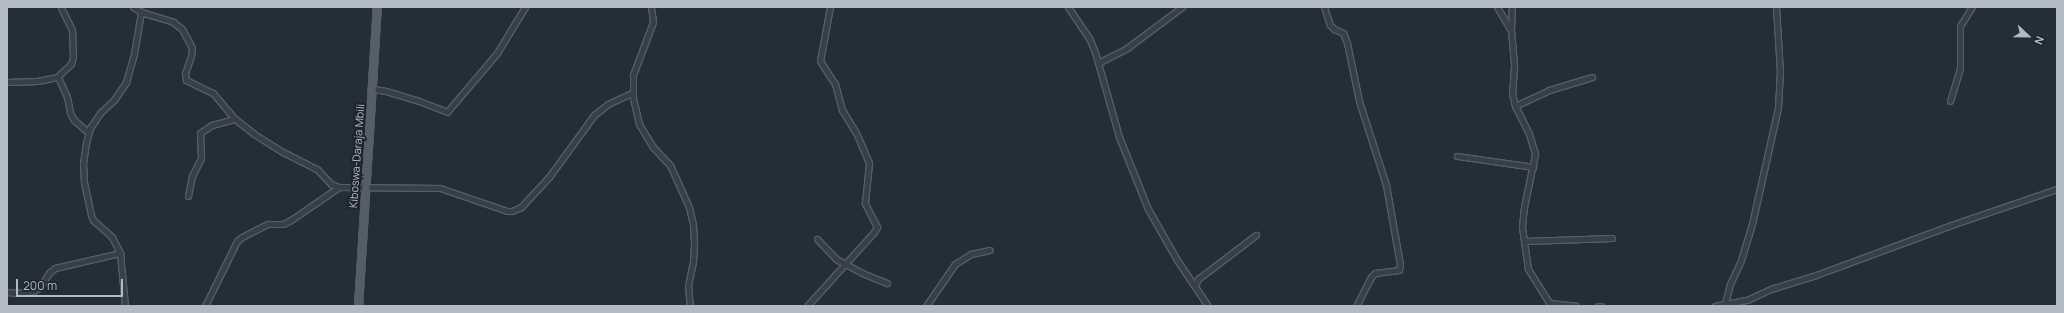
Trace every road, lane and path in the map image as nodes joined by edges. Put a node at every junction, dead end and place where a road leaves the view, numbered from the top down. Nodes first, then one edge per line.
1 (61, 7) edge
2 (134, 7) edge
3 (377, 7) edge
4 (525, 7) edge
5 (651, 7) edge
6 (830, 7) edge
7 (1068, 7) edge
8 (1182, 7) edge
9 (1324, 7) edge
10 (1497, 7) edge
11 (1512, 7) edge
12 (1776, 7) edge
13 (1972, 7) edge
14 (141, 12) junction
15 (1511, 30) junction
16 (1098, 63) junction
17 (57, 76) junction
18 (1592, 77) dead end
19 (7, 82) edge
20 (373, 89) junction
21 (632, 93) junction
22 (1950, 101) dead end
23 (1515, 106) junction
24 (235, 119) junction
25 (88, 132) junction
26 (1457, 156) dead end
27 (1533, 167) junction
28 (366, 186) junction
29 (339, 187) junction
30 (2057, 189) edge
31 (188, 196) dead end
32 (1256, 235) dead end
33 (1612, 238) dead end
34 (817, 239) dead end
35 (1525, 241) junction
36 (990, 250) dead end
37 (120, 253) junction
38 (845, 263) junction
39 (887, 283) dead end
40 (1194, 286) junction
41 (7, 292) edge
42 (1725, 303) junction
43 (1548, 305) edge
44 (125, 306) edge
45 (205, 306) edge
46 (358, 306) edge
47 (690, 306) edge
48 (807, 306) edge
49 (926, 306) edge
50 (1208, 306) edge
51 (1356, 306) edge
52 (1576, 306) edge
53 (1598, 306) edge
54 (1601, 306) edge
55 (1716, 306) edge

1 - 17 street
2 - 14 street
3 - 20 main road, Kiboswa-Daraja Mbili
4 - 20 street
5 - 21 street
6 - 38 street
7 - 16 street
8 - 16 street
9 - 51 street
10 - 15 street
11 - 15 street
12 - 42 street
13 - 22 street
14 - 24 street
14 - 25 street
15 - 23 street
16 - 40 street
17 - 19 street
17 - 25 street
18 - 23 street
20 - 28 main road, Kiboswa-Daraja Mbili
21 - 28 street
21 - 47 street
23 - 27 street
24 - 29 street
24 - 31 street
25 - 37 street
26 - 27 street
27 - 35 street
28 - 29 street
28 - 46 main road, Kiboswa-Daraja Mbili
29 - 45 street
30 - 42 street
32 - 40 street
33 - 35 street
34 - 38 street
35 - 43 street
36 - 49 street
37 - 41 street
37 - 44 street
38 - 39 street
38 - 48 street
40 - 50 street
42 - 55 street
43 - 52 street
53 - 54 street

